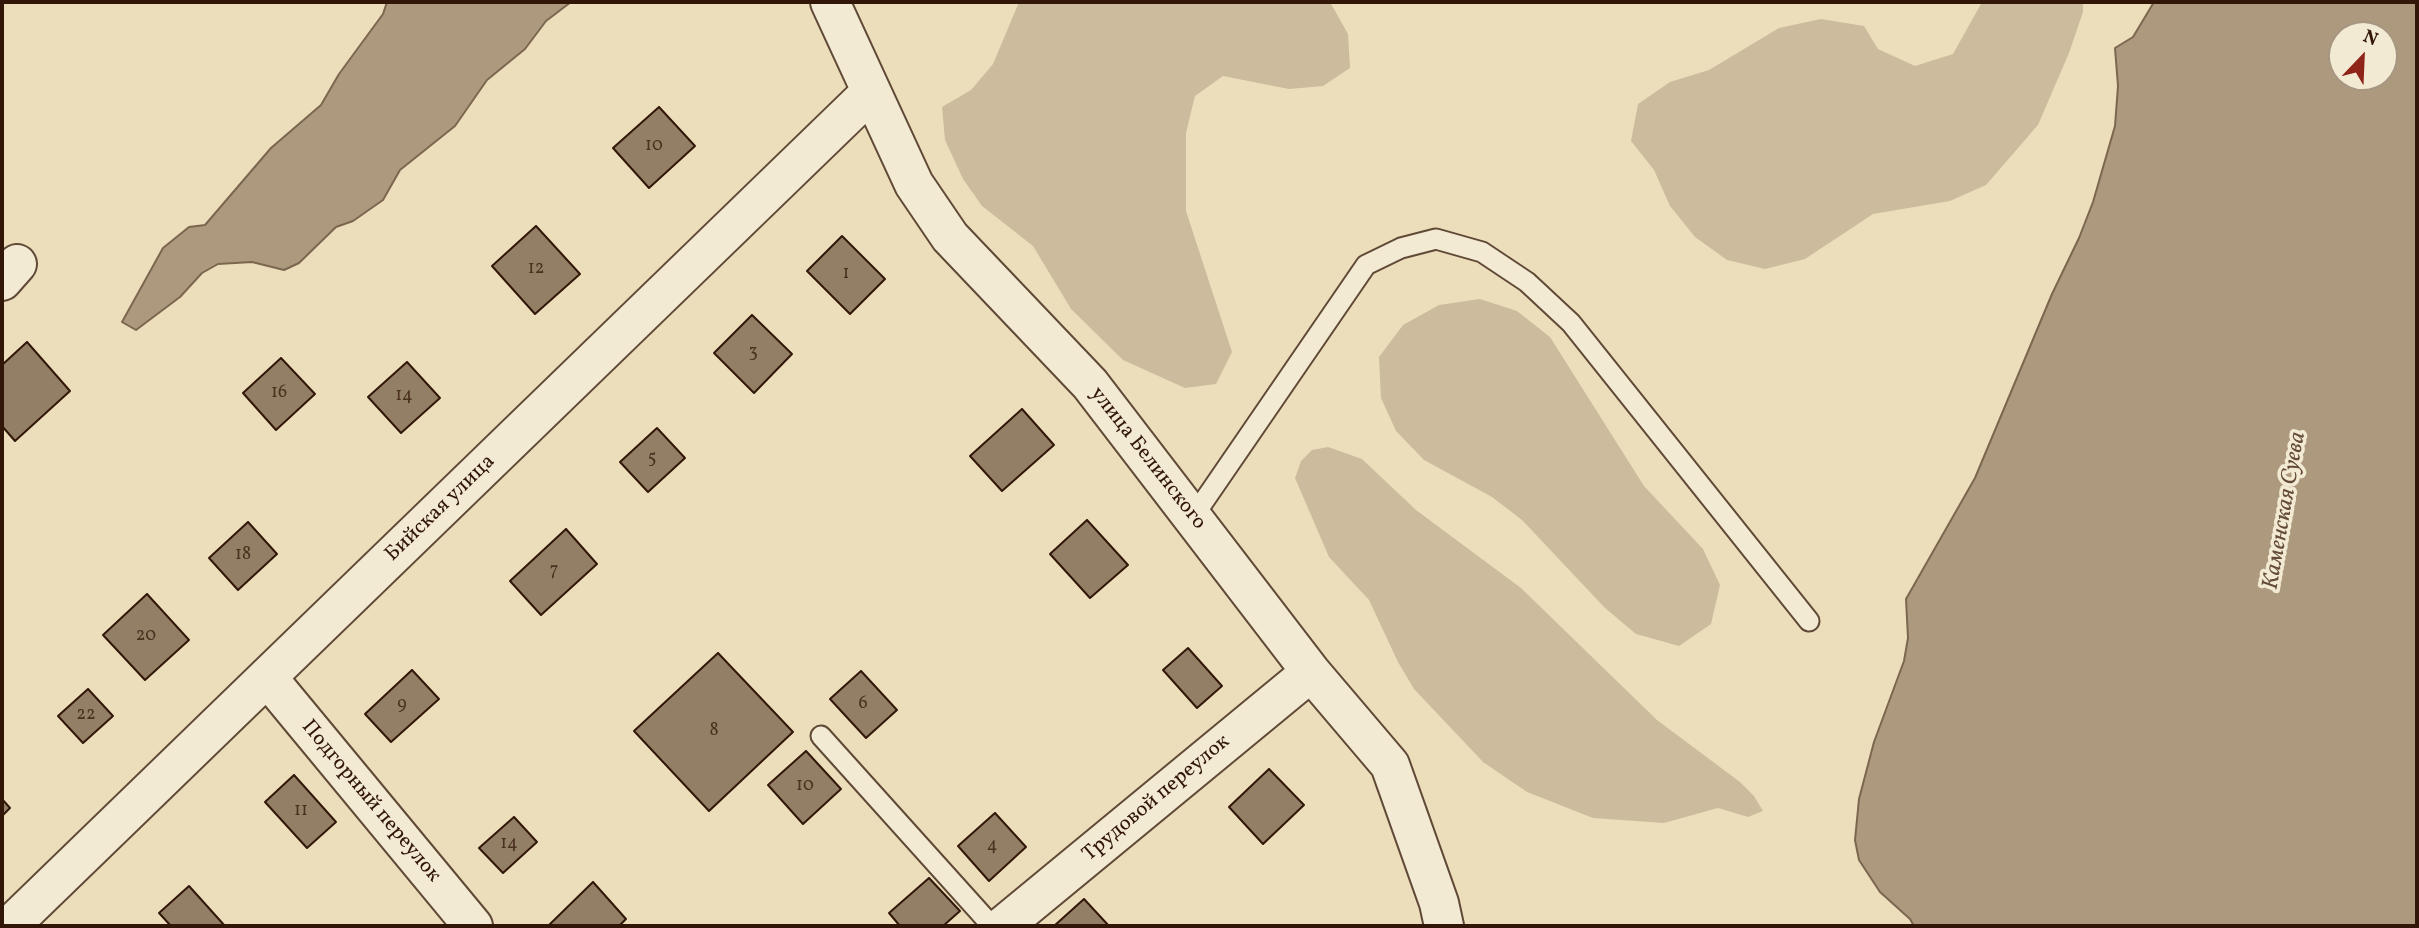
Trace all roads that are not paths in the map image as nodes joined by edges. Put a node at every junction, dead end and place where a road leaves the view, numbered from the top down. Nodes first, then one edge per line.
1 (830, 2) edge
2 (871, 92) junction
3 (1192, 517) junction
4 (1809, 621) dead end
5 (1311, 672) junction
6 (267, 677) junction
7 (821, 736) dead end
8 (10, 926) edge
9 (473, 926) edge
10 (992, 926) edge
11 (1003, 926) edge
12 (1444, 926) edge

1 - 2 street, улица Белинского
2 - 3 street, улица Белинского
2 - 6 street, Бийская улица
3 - 4 lane
3 - 5 street, улица Белинского
5 - 11 street, Трудовой переулок
5 - 12 street, улица Белинского
6 - 8 street, Бийская улица
6 - 9 street, Подгорный переулок
7 - 10 lane

